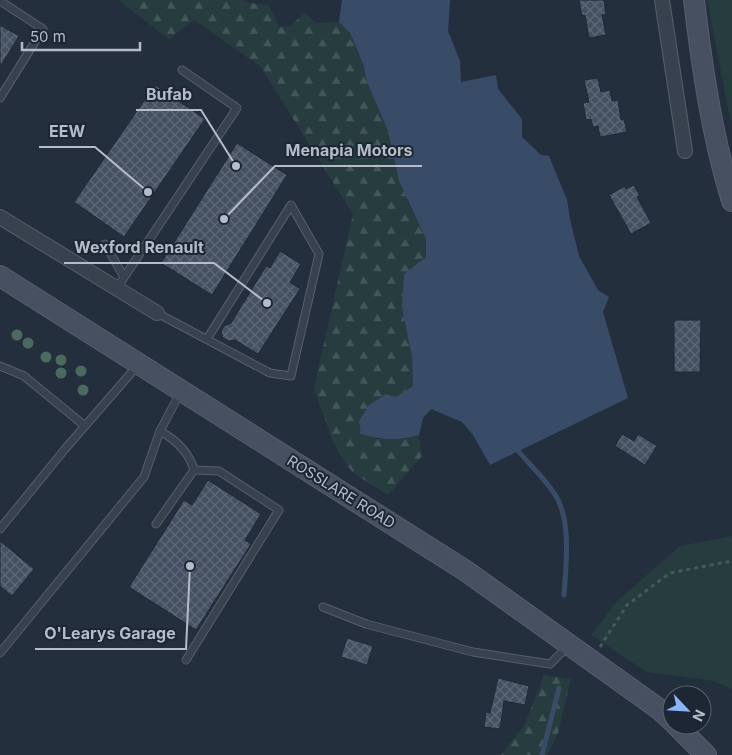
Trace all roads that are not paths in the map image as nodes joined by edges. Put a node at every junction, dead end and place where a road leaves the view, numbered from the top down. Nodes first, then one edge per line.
1 (662, 0) edge
2 (694, 0) edge
3 (0, 1) edge
4 (182, 70) dead end
5 (0, 98) edge
6 (685, 151) dead end
7 (732, 201) edge
8 (0, 217) edge
9 (105, 244) dead end
10 (0, 276) edge
11 (121, 283) junction
12 (157, 313) joint
13 (207, 339) junction
14 (139, 364) junction
15 (0, 366) edge
16 (181, 391) junction
17 (85, 426) junction
18 (160, 431) junction
19 (194, 470) junction
20 (156, 524) dead end
21 (0, 529) edge
22 (323, 607) dead end
23 (570, 645) junction
24 (0, 653) edge
25 (186, 660) dead end
26 (662, 712) edge
27 (686, 735) edge
28 (706, 755) edge

1 - 6 street
2 - 7 main road
3 - 5 lane
4 - 11 lane
8 - 11 street
9 - 11 lane
10 - 14 main road, ROSSLARE ROAD
11 - 12 street
12 - 13 lane
13 - 13 lane
14 - 16 main road, ROSSLARE ROAD
14 - 17 lane
15 - 17 lane
16 - 18 lane
16 - 23 main road, ROSSLARE ROAD
17 - 21 lane
18 - 19 lane
18 - 24 lane
19 - 20 lane
19 - 25 lane
22 - 23 lane
23 - 26 main road, ROSSLARE ROAD
27 - 28 main road

